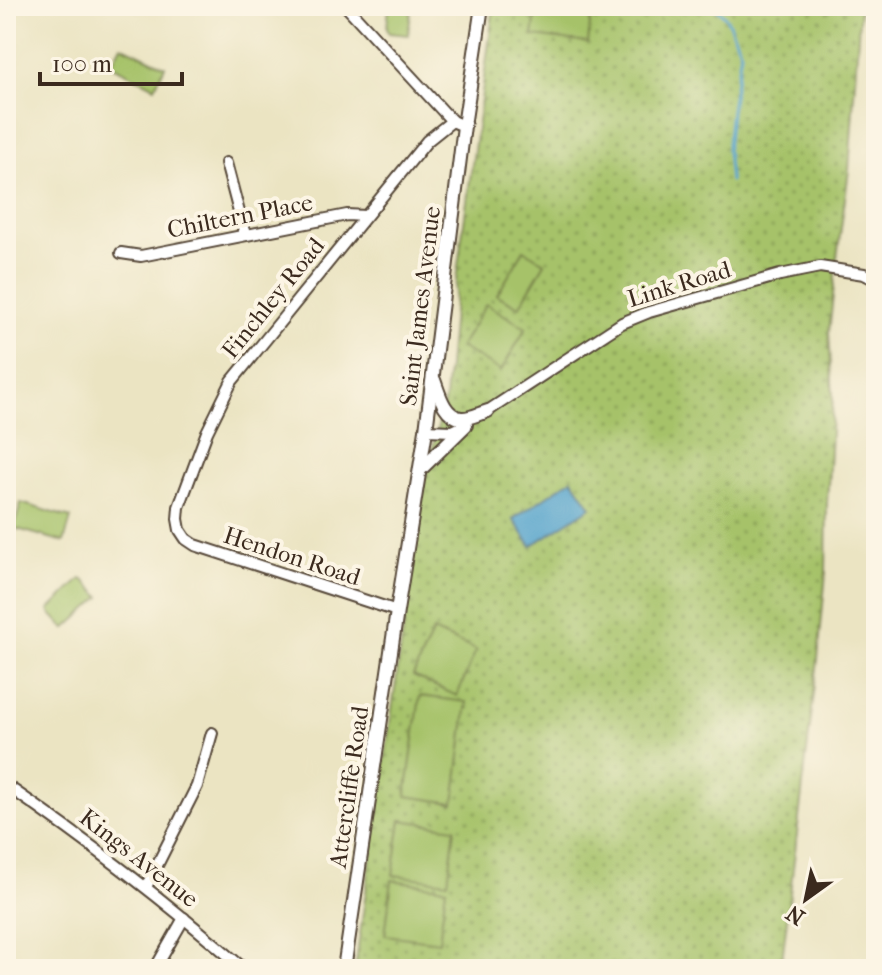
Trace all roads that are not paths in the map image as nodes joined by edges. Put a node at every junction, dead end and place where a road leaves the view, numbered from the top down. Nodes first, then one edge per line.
1 (346, 6) edge
2 (482, 6) edge
3 (458, 124) junction
4 (226, 163) dead end
5 (365, 216) junction
6 (245, 235) junction
7 (121, 253) dead end
8 (876, 280) edge
9 (433, 377) junction
10 (488, 411) junction
11 (466, 425) junction
12 (426, 430) junction
13 (421, 469) junction
14 (180, 530) joint
15 (397, 611) junction
16 (212, 733) dead end
17 (6, 785) edge
18 (146, 887) junction
19 (184, 918) junction
20 (155, 969) edge
21 (244, 969) edge
22 (344, 969) edge

1 - 3 street
2 - 3 main road, Saint James Avenue
3 - 5 street, Finchley Road
3 - 9 main road, Saint James Avenue
4 - 6 street
5 - 6 street, Chiltern Place
5 - 14 street, Finchley Road
6 - 7 street, Chiltern Place
8 - 10 street, Link Road
9 - 10 main road
9 - 12 main road, Saint James Avenue
10 - 11 street, Link Road
11 - 12 street, Link Road
11 - 13 main road
12 - 13 main road, Saint James Avenue
13 - 15 main road, Saint James Avenue
14 - 15 street, Hendon Road
15 - 22 main road, Attercliffe Road
16 - 18 street
17 - 18 street, Kings Avenue
18 - 19 street, Kings Avenue
19 - 20 street
19 - 21 street, Kings Avenue

